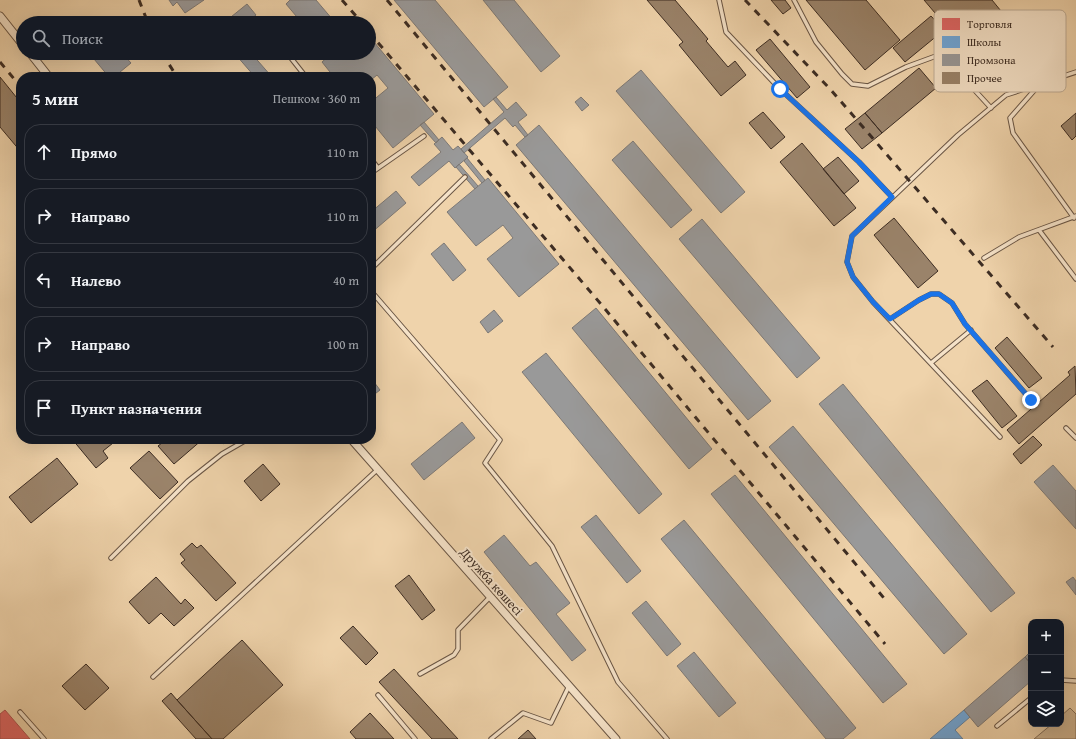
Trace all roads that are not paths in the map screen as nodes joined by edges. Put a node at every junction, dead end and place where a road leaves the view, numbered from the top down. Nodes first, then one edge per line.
1 (719, 0) edge
2 (794, 0) edge
3 (0, 16) edge
4 (16, 36) edge
5 (934, 57) edge
6 (36, 60) edge
7 (293, 60) edge
8 (45, 72) edge
9 (302, 72) edge
10 (1076, 72) edge
11 (1066, 75) edge
12 (976, 92) edge
13 (1015, 92) edge
14 (1033, 92) edge
15 (990, 108) junction
16 (424, 136) dead end
17 (376, 165) edge
18 (378, 168) joint
19 (464, 177) dead end
20 (892, 197) junction
21 (1075, 217) edge
22 (1039, 230) junction
23 (984, 258) dead end
24 (376, 265) edge
25 (1076, 279) edge
26 (376, 296) edge
27 (890, 319) junction
28 (970, 330) junction
29 (931, 363) junction
30 (1031, 400) dead end
31 (1066, 428) dead end
32 (1000, 437) dead end
33 (1076, 438) edge
34 (239, 444) edge
35 (355, 444) edge
36 (377, 470) junction
37 (111, 558) dead end
38 (490, 597) junction
39 (420, 674) dead end
40 (153, 677) dead end
41 (1064, 680) edge
42 (1076, 681) edge
43 (569, 686) junction
44 (378, 695) dead end
45 (1028, 700) edge
46 (20, 712) dead end
47 (997, 726) dead end
48 (44, 739) edge
49 (415, 739) edge
50 (491, 739) edge
51 (616, 739) edge
52 (667, 739) edge

1 - 20 lane
2 - 5 lane
3 - 4 street
6 - 8 street
7 - 9 lane
10 - 11 lane
12 - 15 lane
13 - 15 lane
14 - 21 lane
15 - 20 lane
16 - 18 lane
17 - 18 lane
19 - 24 lane
20 - 27 lane
21 - 22 lane
22 - 23 lane
22 - 25 lane
26 - 52 lane
27 - 28 lane
27 - 29 lane
28 - 29 lane
28 - 30 lane
29 - 32 lane
31 - 33 lane
34 - 37 lane
35 - 36 street, Дружба көшесі
36 - 38 street, Дружба көшесі
36 - 40 lane
38 - 39 lane
38 - 43 street, Дружба көшесі
41 - 42 lane
43 - 50 lane
43 - 51 street, Дружба көшесі
44 - 49 lane
45 - 47 lane
46 - 48 lane

